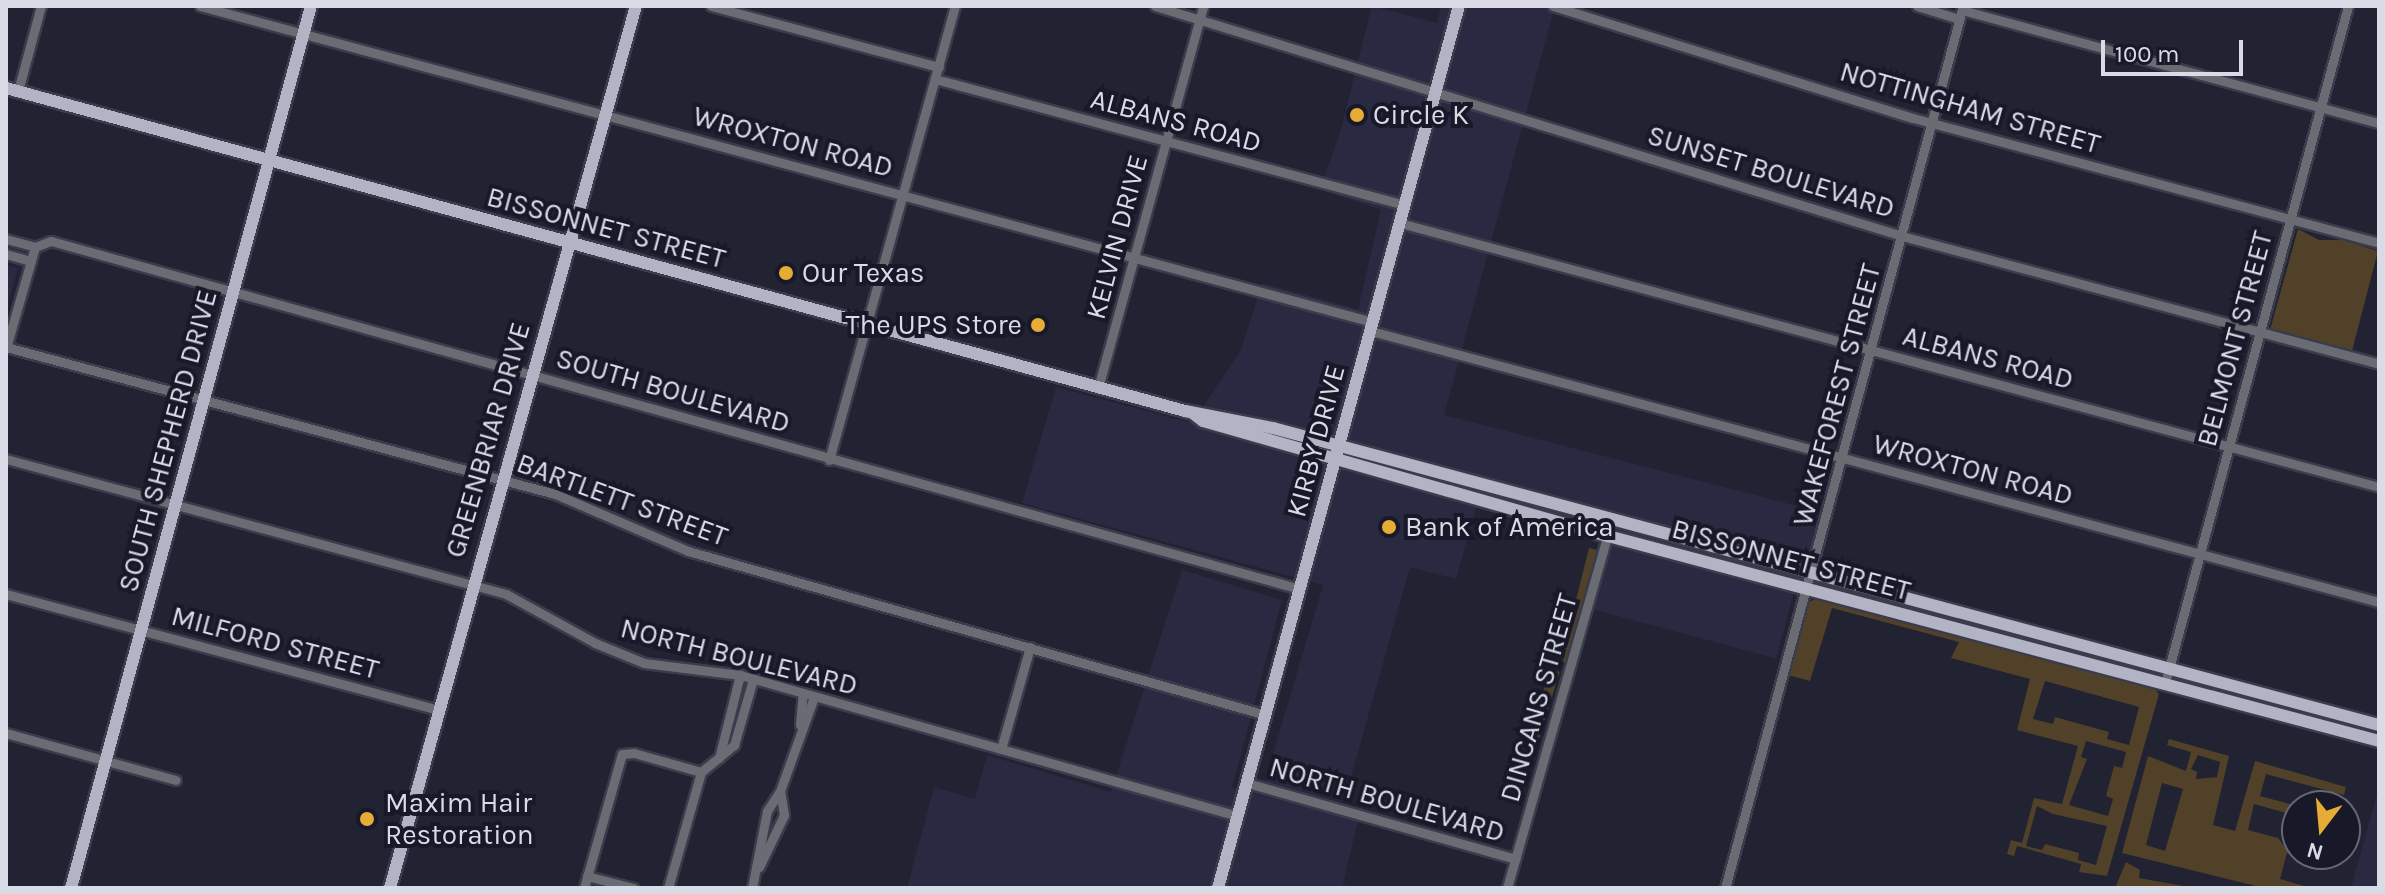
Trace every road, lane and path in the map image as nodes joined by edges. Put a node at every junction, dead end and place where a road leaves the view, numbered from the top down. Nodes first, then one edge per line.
1 (41, 6) edge
2 (200, 6) edge
3 (311, 6) edge
4 (636, 6) edge
5 (711, 6) edge
6 (955, 6) edge
7 (1155, 6) edge
8 (1203, 6) edge
9 (1459, 6) edge
10 (1553, 6) edge
11 (1917, 6) edge
12 (2348, 6) edge
13 (1961, 12) edge
14 (1199, 20) junction
15 (304, 34) junction
16 (939, 67) junction
17 (935, 79) junction
18 (12, 90) edge
19 (1436, 92) junction
20 (2320, 107) junction
21 (606, 114) junction
22 (1932, 123) junction
23 (2379, 123) edge
24 (1166, 140) junction
25 (269, 161) junction
26 (903, 196) junction
27 (1405, 205) junction
28 (2290, 219) junction
29 (1400, 223) junction
30 (1902, 236) junction
31 (6, 239) edge
32 (569, 243) junction
33 (2379, 243) edge
34 (35, 247) junction
35 (6, 254) edge
36 (1133, 259) junction
37 (31, 261) junction
38 (232, 292) junction
39 (868, 325) junction
40 (1372, 327) junction
41 (2259, 333) junction
42 (6, 347) edge
43 (1872, 349) junction
44 (2379, 364) edge
45 (531, 373) junction
46 (1098, 388) junction
47 (203, 399) junction
48 (2229, 446) junction
49 (1337, 452) junction
50 (6, 459) edge
51 (1843, 459) junction
52 (829, 460) junction
53 (502, 479) junction
54 (1488, 486) junction
55 (2379, 487) edge
56 (1484, 501) junction
57 (173, 506) junction
58 (1612, 519) junction
59 (1608, 536) junction
60 (2200, 553) junction
61 (1812, 573) junction
62 (472, 584) junction
63 (1300, 589) junction
64 (1807, 589) junction
65 (6, 594) edge
66 (2379, 602) edge
67 (142, 630) junction
68 (1030, 647) junction
69 (2168, 669) junction
70 (740, 675) junction
71 (753, 679) junction
72 (2165, 683) junction
73 (803, 693) junction
74 (814, 697) junction
75 (439, 710) junction
76 (1266, 715) junction
77 (729, 716) junction
78 (742, 719) junction
79 (800, 725) junction
80 (2379, 725) edge
81 (6, 733) edge
82 (2379, 741) edge
83 (1001, 749) junction
84 (719, 758) junction
85 (106, 761) junction
86 (701, 772) junction
87 (176, 780) dead end
88 (1247, 783) junction
89 (780, 791) junction
90 (1238, 816) junction
91 (1515, 859) junction
92 (759, 867) junction
93 (587, 876) junction
94 (754, 887) edge
95 (71, 888) edge
96 (390, 888) edge
97 (584, 888) edge
98 (633, 888) edge
99 (668, 888) edge
100 (1218, 888) edge
101 (1507, 888) edge
102 (1725, 888) edge

1 - 18 street
2 - 15 street, WROXTON ROAD
3 - 15 main road, SOUTH SHEPHERD DRIVE
4 - 21 main road, GREENBRIAR DRIVE
5 - 16 street
6 - 16 street
7 - 14 street, SUNSET BOULEVARD
8 - 14 street, KELVIN DRIVE
9 - 19 main road, KIRBY DRIVE
10 - 22 street, NOTTINGHAM STREET
11 - 13 street
12 - 20 street, BELMONT STREET
13 - 20 street
13 - 22 street, WAKEFOREST STREET
14 - 19 street, SUNSET BOULEVARD
14 - 24 street, KELVIN DRIVE
15 - 21 street, WROXTON ROAD
15 - 25 main road, SOUTH SHEPHERD DRIVE
16 - 17 street
17 - 24 street, ALBANS ROAD
17 - 26 street
18 - 25 main road, BISSONNET STREET
19 - 27 main road, KIRBY DRIVE
19 - 30 street, SUNSET BOULEVARD
20 - 23 street
20 - 28 street, BELMONT STREET
21 - 26 street, WROXTON ROAD
21 - 32 main road, GREENBRIAR DRIVE
22 - 28 street, NOTTINGHAM STREET
22 - 30 street, WAKEFOREST STREET
24 - 27 street, ALBANS ROAD
24 - 36 street, KELVIN DRIVE
25 - 32 main road, BISSONNET STREET
25 - 38 main road, SOUTH SHEPHERD DRIVE
26 - 36 street, WROXTON ROAD
26 - 39 street
27 - 29 main road, KIRBY DRIVE
28 - 33 street, NOTTINGHAM STREET
28 - 41 street, BELMONT STREET
29 - 40 main road, KIRBY DRIVE
29 - 43 street, ALBANS ROAD
30 - 41 street, SUNSET BOULEVARD
30 - 43 street, WAKEFOREST STREET
31 - 34 street, SOUTH BOULEVARD
32 - 39 main road, BISSONNET STREET
32 - 45 main road, GREENBRIAR DRIVE
34 - 37 street
34 - 38 street, SOUTH BOULEVARD
35 - 37 street
36 - 40 street, WROXTON ROAD
36 - 46 street, KELVIN DRIVE
37 - 42 street
38 - 45 street, SOUTH BOULEVARD
38 - 47 main road, SOUTH SHEPHERD DRIVE
39 - 46 main road, BISSONNET STREET
39 - 52 street
40 - 49 main road, KIRBY DRIVE
40 - 51 street, WROXTON ROAD
41 - 44 street, SUNSET BOULEVARD
41 - 48 street, BELMONT STREET
42 - 47 street, BARTLETT STREET
43 - 48 street, ALBANS ROAD
43 - 51 street, WAKEFOREST STREET
45 - 52 street, SOUTH BOULEVARD
45 - 53 main road, GREENBRIAR DRIVE
46 - 49 main road, BISSONNET STREET
47 - 53 street, BARTLETT STREET
47 - 57 main road, SOUTH SHEPHERD DRIVE
48 - 55 street, ALBANS ROAD
48 - 60 street, BELMONT STREET
49 - 54 main road, BISSONNET STREET
49 - 56 main road, BISSONNET STREET
49 - 63 main road, KIRBY DRIVE
50 - 57 street, NORTH BOULEVARD
51 - 60 street, WROXTON ROAD
51 - 61 street, WAKEFOREST STREET
52 - 63 street, SOUTH BOULEVARD
53 - 62 main road, GREENBRIAR DRIVE
53 - 68 street, BARTLETT STREET
54 - 56 main road
54 - 58 main road, BISSONNET STREET
56 - 59 main road, BISSONNET STREET
57 - 62 street, NORTH BOULEVARD
57 - 67 main road, SOUTH SHEPHERD DRIVE
58 - 59 street, DINCANS STREET
58 - 61 main road, BISSONNET STREET
59 - 64 main road, BISSONNET STREET
59 - 91 street, DINCANS STREET
60 - 66 street, WROXTON ROAD
60 - 69 street, BELMONT STREET
61 - 64 street, WAKEFOREST STREET
61 - 69 main road, BISSONNET STREET
62 - 70 street, NORTH BOULEVARD
62 - 75 main road, GREENBRIAR DRIVE
63 - 76 main road, KIRBY DRIVE
64 - 72 main road, BISSONNET STREET
64 - 102 street, WAKEFOREST STREET
65 - 67 street, MILFORD STREET
67 - 75 street, MILFORD STREET
67 - 85 main road, SOUTH SHEPHERD DRIVE
68 - 76 street, BARTLETT STREET
68 - 83 street
69 - 72 street, BELMONT STREET
69 - 80 main road, BISSONNET STREET
70 - 71 street, NORTH BOULEVARD
70 - 77 street
71 - 73 street, NORTH BOULEVARD
71 - 78 street
72 - 82 main road, BISSONNET STREET
73 - 74 street, NORTH BOULEVARD
73 - 79 street
74 - 79 street
74 - 83 street, NORTH BOULEVARD
75 - 96 main road, GREENBRIAR DRIVE
76 - 88 main road, KIRBY DRIVE
77 - 78 street
77 - 84 street
78 - 84 street
79 - 89 street
81 - 85 street
83 - 90 street, NORTH BOULEVARD
84 - 86 street
85 - 87 street
85 - 95 main road, SOUTH SHEPHERD DRIVE
86 - 93 street
86 - 99 street
88 - 90 main road, KIRBY DRIVE
88 - 91 street, NORTH BOULEVARD
89 - 92 street
89 - 92 street
90 - 100 main road, KIRBY DRIVE
91 - 101 street, DINCANS STREET
92 - 94 street
93 - 97 street
93 - 98 street

